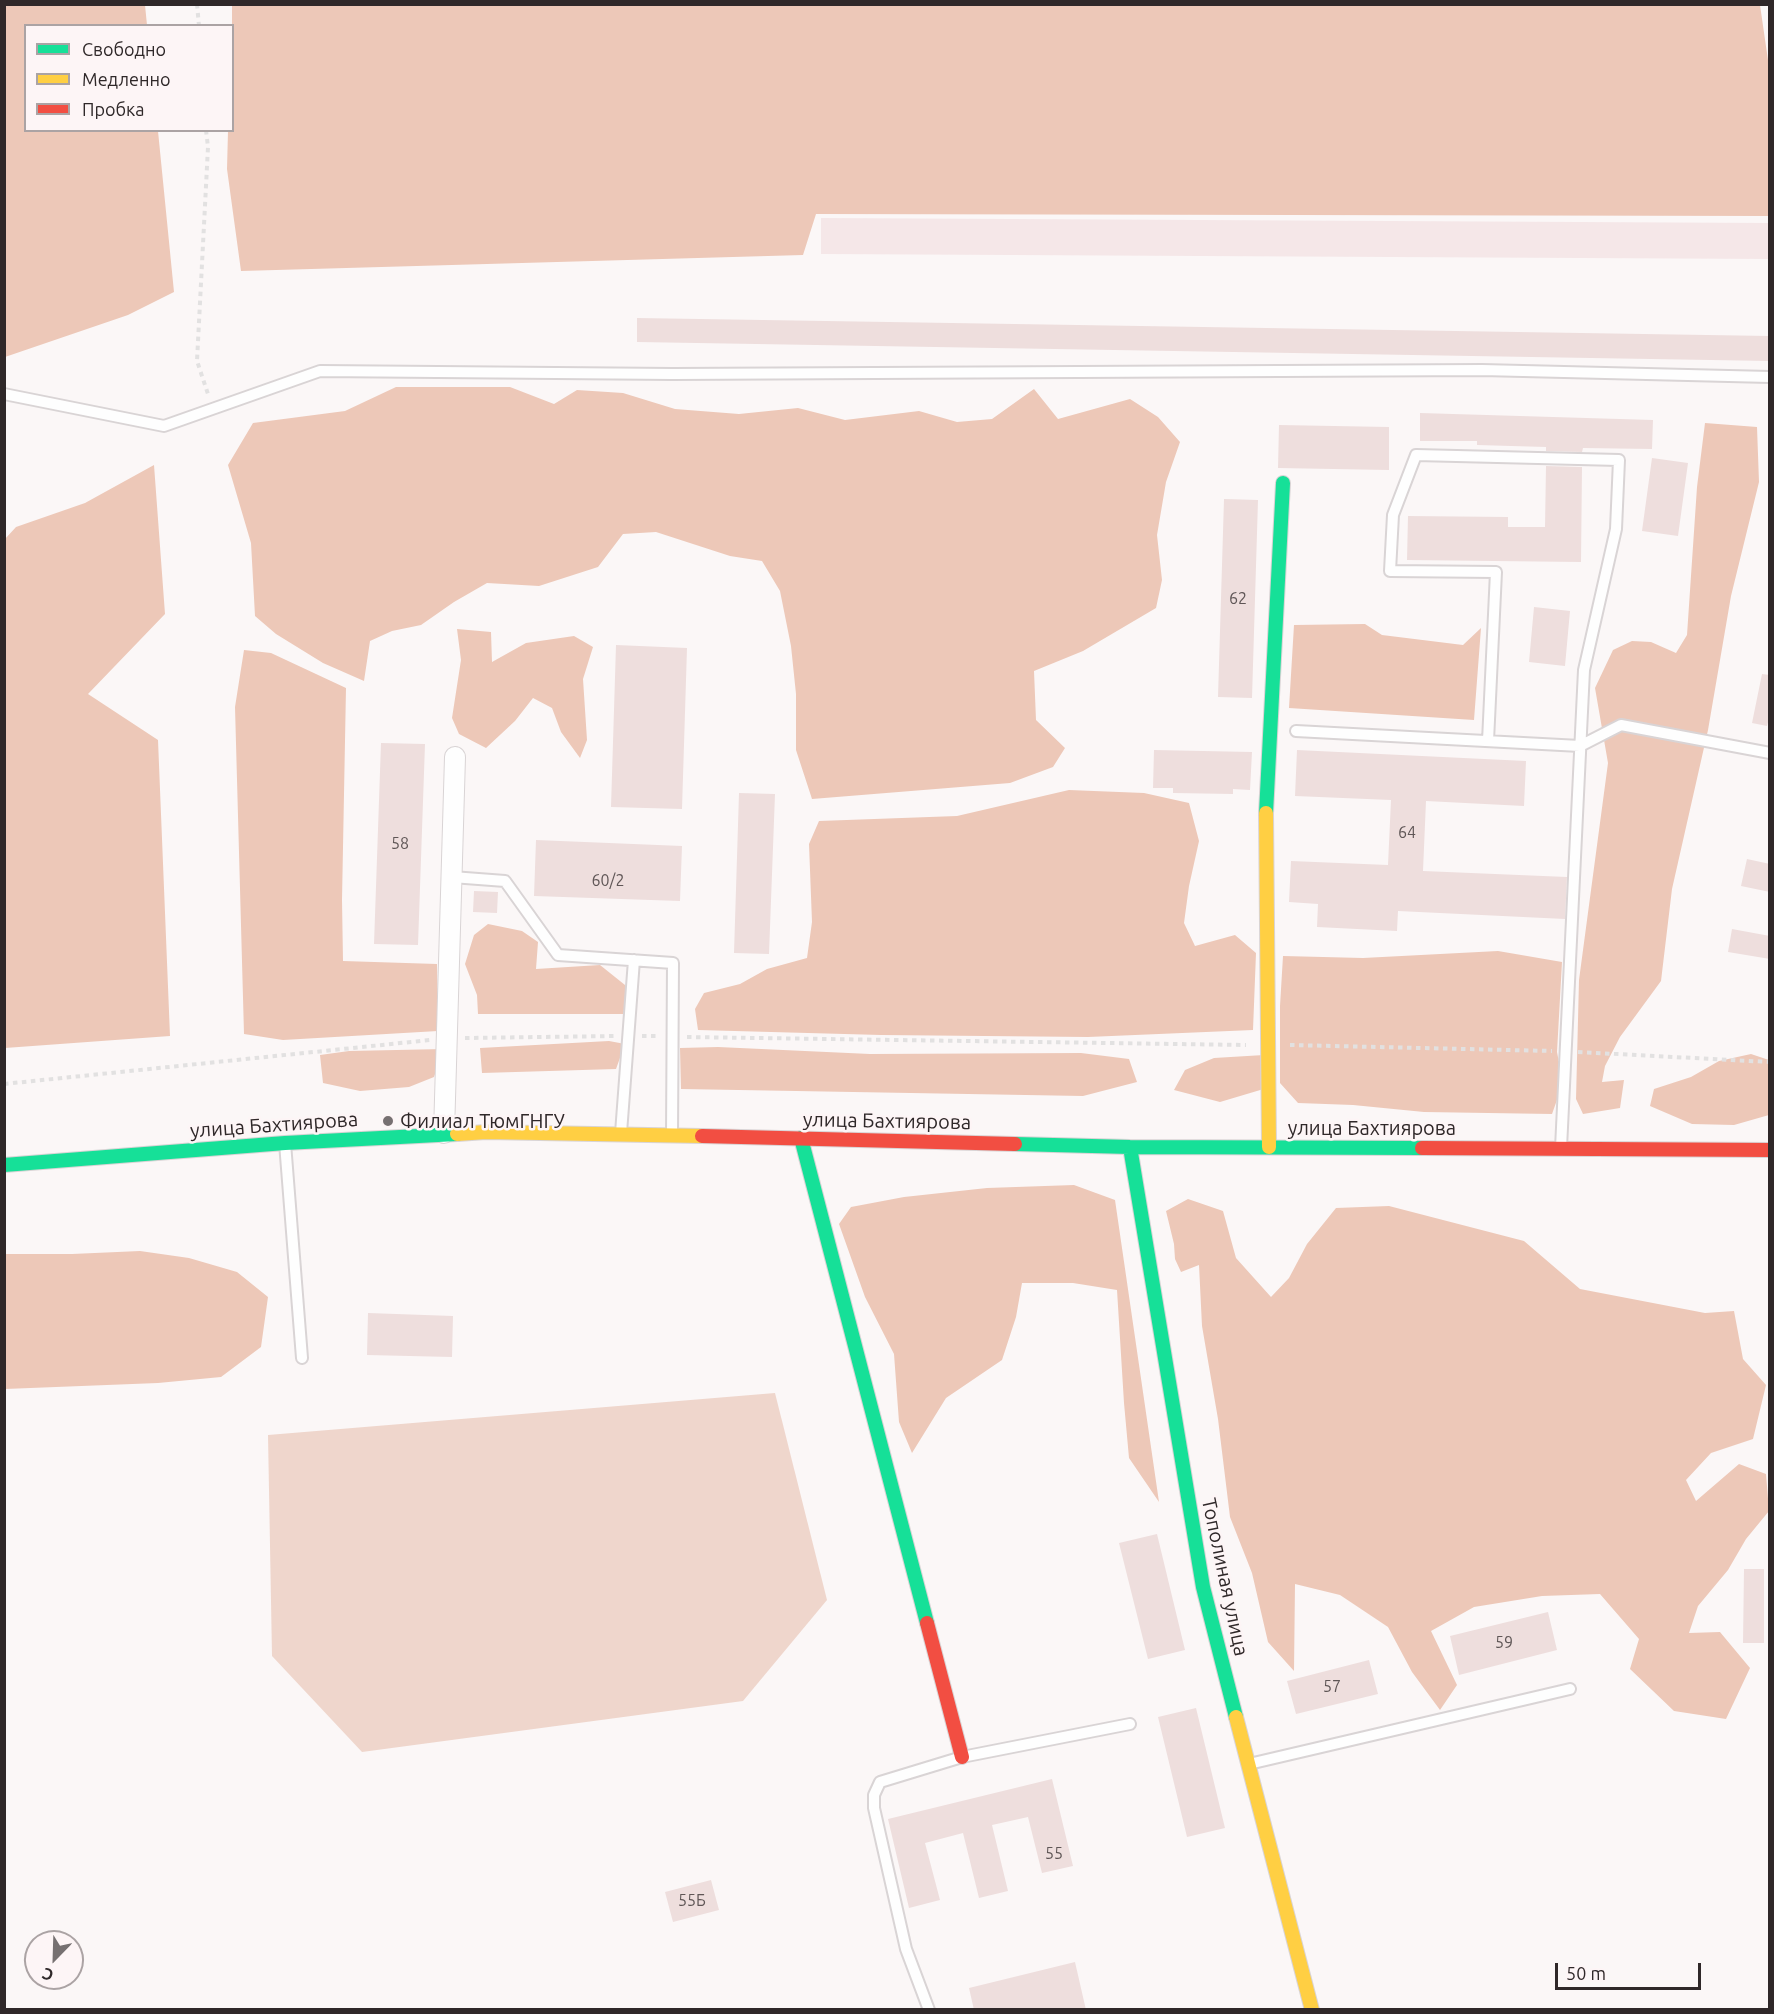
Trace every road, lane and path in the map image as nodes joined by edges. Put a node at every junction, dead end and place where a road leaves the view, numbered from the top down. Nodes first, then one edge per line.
1 (197, 4) edge
2 (199, 24) edge
3 (207, 132) edge
4 (1770, 377) edge
5 (4, 394) edge
6 (213, 409) junction
7 (1283, 483) dead end
8 (1296, 731) dead end
9 (1488, 741) junction
10 (1581, 746) junction
11 (1770, 753) edge
12 (455, 757) dead end
13 (452, 877) junction
14 (634, 960) junction
15 (628, 1036) junction
16 (674, 1037) junction
17 (447, 1038) junction
18 (1268, 1045) junction
19 (1566, 1051) junction
20 (1770, 1062) edge
21 (4, 1084) edge
22 (444, 1133) junction
23 (621, 1134) junction
24 (672, 1136) junction
25 (801, 1138) junction
26 (285, 1143) junction
27 (1130, 1147) junction
28 (1269, 1147) junction
29 (1561, 1148) junction
30 (1770, 1150) edge
31 (4, 1165) edge
32 (302, 1358) dead end
33 (1570, 1689) dead end
34 (1130, 1724) dead end
35 (962, 1757) junction
36 (1248, 1764) junction
37 (930, 2010) edge
38 (1312, 2010) edge

1 - 2 path
3 - 6 path
4 - 6 lane
5 - 6 lane
7 - 18 street
8 - 9 lane
9 - 10 lane
9 - 10 lane
10 - 11 lane
10 - 19 lane
12 - 13 street
13 - 14 lane
13 - 17 street
14 - 15 lane
14 - 16 lane
15 - 16 path
15 - 17 path
15 - 23 lane
16 - 18 path
16 - 24 lane
17 - 21 path
17 - 22 street
18 - 19 path
18 - 28 street
19 - 20 path
19 - 29 lane
22 - 23 street, улица Бахтиярова
22 - 26 street, улица Бахтиярова
23 - 24 street, улица Бахтиярова
24 - 25 street, улица Бахтиярова
25 - 27 street, улица Бахтиярова
25 - 35 street
26 - 31 street, улица Бахтиярова
26 - 32 lane
27 - 28 street, улица Бахтиярова
27 - 36 street, Тополиная улица
28 - 29 street, улица Бахтиярова
29 - 30 street, улица Бахтиярова
33 - 36 lane
34 - 35 lane
35 - 37 lane
36 - 38 street, Тополиная улица

